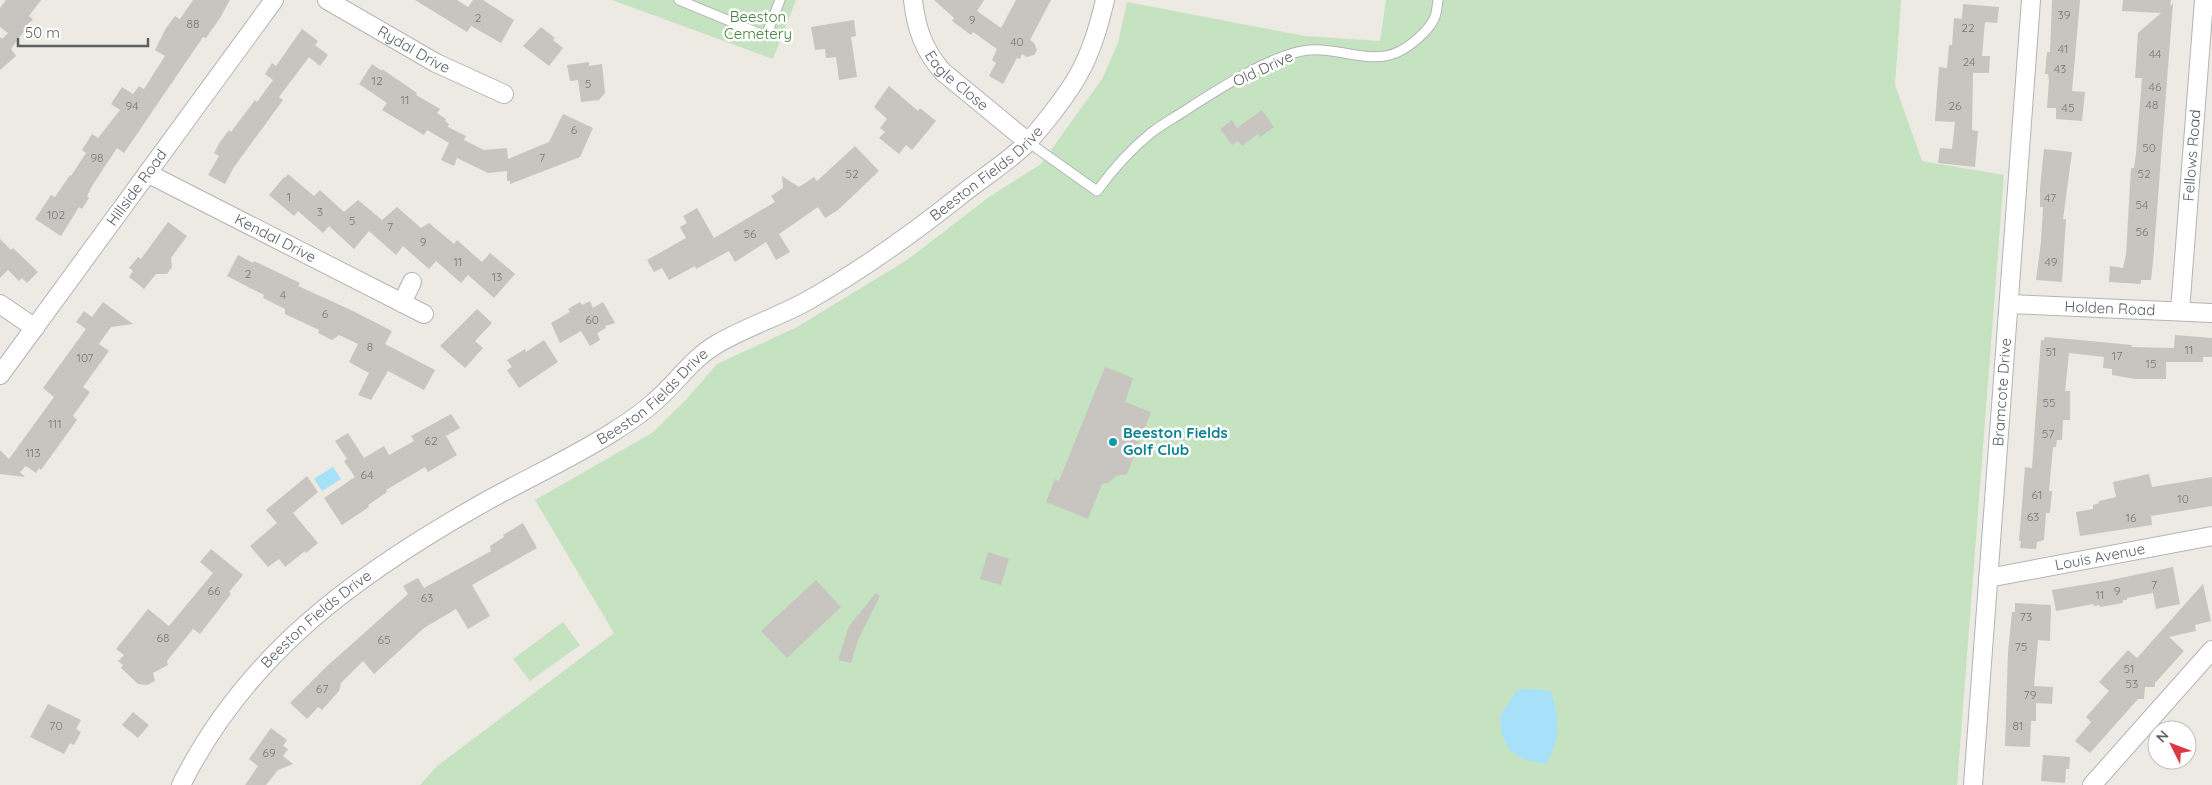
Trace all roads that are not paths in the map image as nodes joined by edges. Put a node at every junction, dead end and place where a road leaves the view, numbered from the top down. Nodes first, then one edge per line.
1 (274, 0) edge
2 (326, 0) edge
3 (679, 0) edge
4 (780, 0) edge
5 (913, 0) edge
6 (1105, 0) edge
7 (1438, 0) edge
8 (2031, 0) edge
9 (2204, 0) edge
10 (504, 94) dead end
11 (1028, 142) junction
12 (147, 173) junction
13 (412, 282) dead end
14 (402, 303) junction
15 (0, 304) edge
16 (2009, 304) junction
17 (2180, 311) junction
18 (2212, 312) edge
19 (424, 314) dead end
20 (35, 328) junction
21 (0, 375) edge
22 (2212, 536) edge
23 (1988, 578) junction
24 (2212, 650) edge
25 (181, 785) edge
26 (1973, 785) edge
27 (2092, 785) edge

1 - 12 street, Hillside Road
2 - 10 street, Rydal Drive
3 - 4 lane
5 - 11 street, Eagle Close
6 - 11 street, Beeston Fields Drive
7 - 11 lane, Old Drive
8 - 16 street, Bramcote Drive
9 - 17 street, Fellows Road
11 - 25 street, Beeston Fields Drive
12 - 14 street, Kendal Drive
12 - 20 street, Hillside Road
13 - 14 street
14 - 19 street, Kendal Drive
15 - 20 street
16 - 17 street, Holden Road
16 - 23 street, Bramcote Drive
17 - 18 street, Holden Road
20 - 21 street, Hillside Road
22 - 23 street, Louis Avenue
23 - 26 street, Bramcote Drive
24 - 27 street

